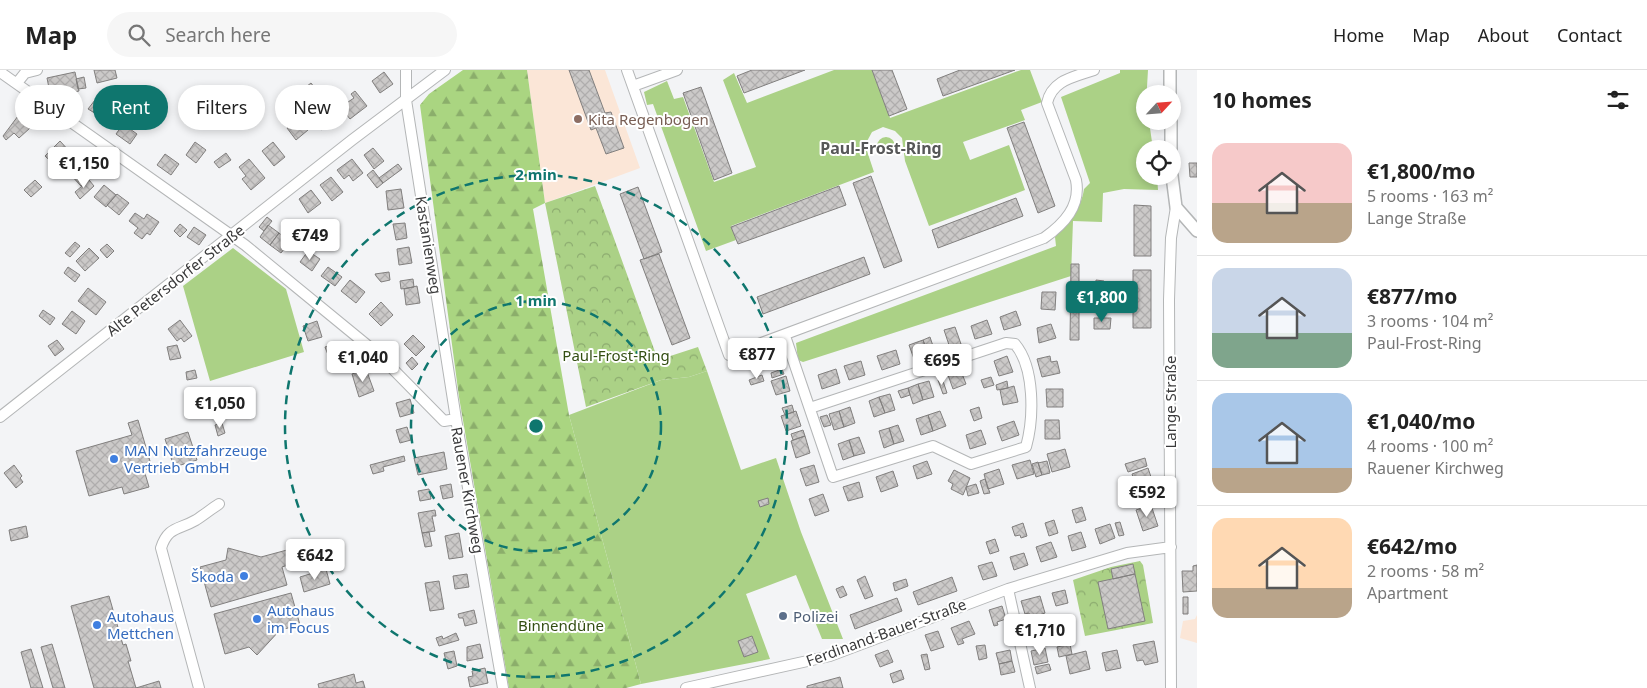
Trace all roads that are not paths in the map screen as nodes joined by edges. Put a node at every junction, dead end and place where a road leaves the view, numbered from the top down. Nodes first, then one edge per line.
1 (37, 70) edge
2 (406, 70) edge
3 (446, 70) edge
4 (627, 70) edge
5 (677, 70) edge
6 (1094, 70) edge
7 (1170, 70) edge
8 (0, 72) edge
9 (17, 84) junction
10 (1170, 85) edge
11 (633, 86) junction
12 (406, 100) junction
13 (1173, 185) edge
14 (1176, 207) junction
15 (1197, 231) edge
16 (232, 236) junction
17 (785, 336) junction
18 (810, 408) junction
19 (0, 417) edge
20 (456, 419) junction
21 (218, 504) dead end
22 (1171, 547) junction
23 (1008, 589) junction
24 (199, 688) edge
25 (502, 688) edge
26 (686, 688) edge
27 (1030, 688) edge
28 (1171, 688) edge

1 - 9 street
2 - 12 street, Kastanienweg
3 - 12 street, Alte Petersdorfer Straße
4 - 11 street
5 - 11 street
6 - 17 street
7 - 10 street
8 - 9 street, Rauener Kirchweg
9 - 16 street, Rauener Kirchweg
11 - 17 street
12 - 16 street, Alte Petersdorfer Straße
12 - 20 street, Kastanienweg
13 - 14 street, Lange Straße
14 - 15 street
14 - 22 street, Lange Straße
16 - 19 street, Alte Petersdorfer Straße
16 - 20 street, Rauener Kirchweg
17 - 18 street
18 - 18 street
20 - 25 street, Rauener Kirchweg
21 - 24 street
22 - 23 street, Ferdinand-Bauer-Straße
22 - 28 street, Lange Straße
23 - 26 street, Ferdinand-Bauer-Straße
23 - 27 street

